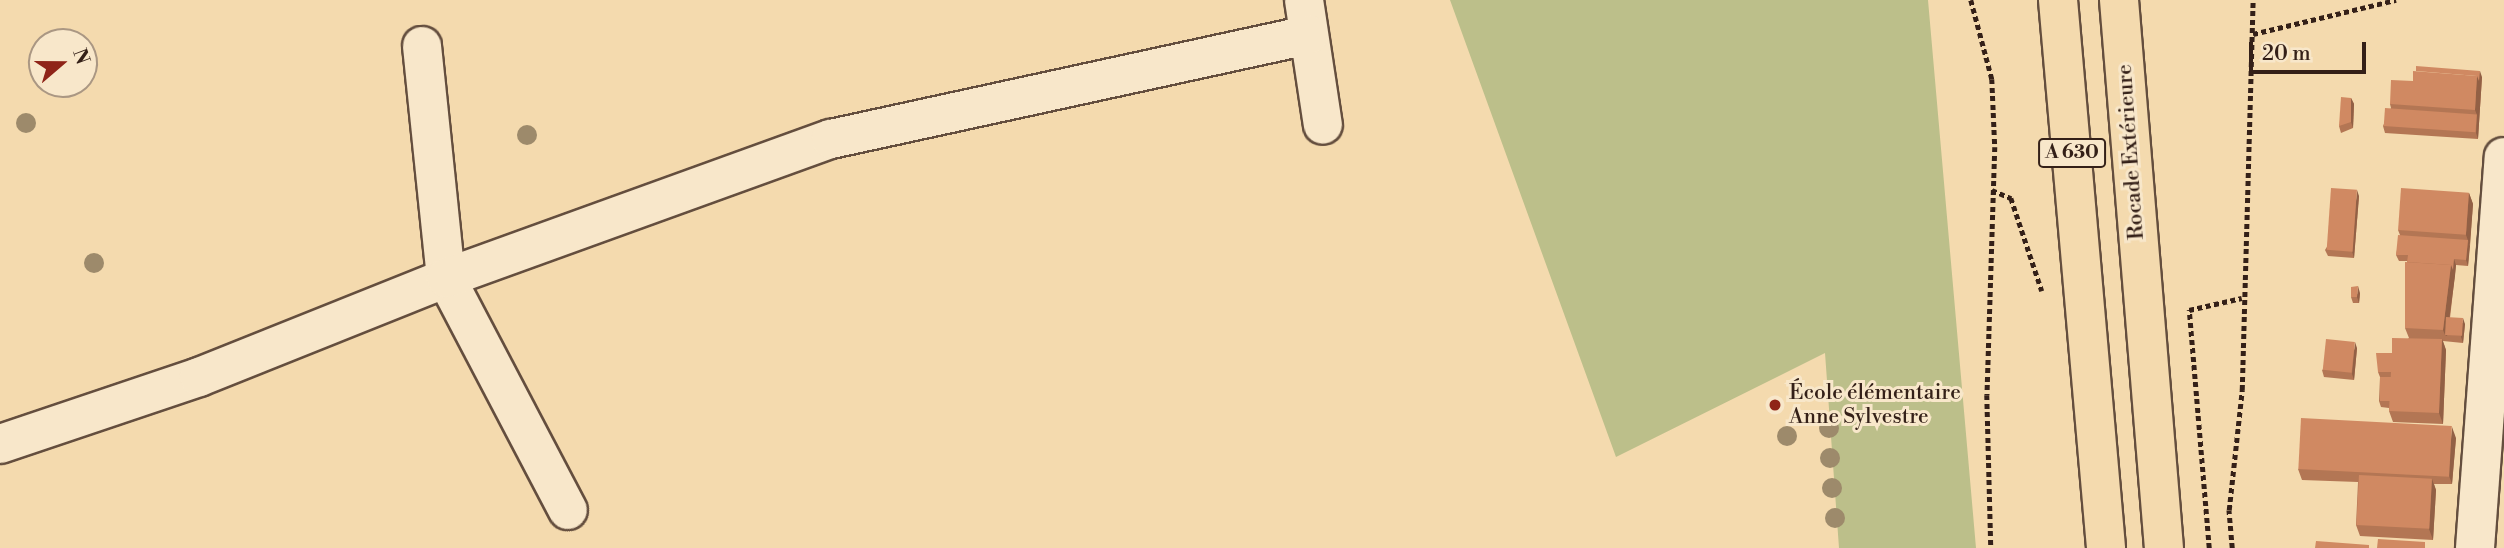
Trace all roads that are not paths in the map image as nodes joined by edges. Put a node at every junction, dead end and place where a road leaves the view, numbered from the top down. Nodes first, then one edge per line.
1 (2058, 0) edge
2 (2119, 0) edge
3 (1306, 18) edge
4 (422, 46) dead end
5 (1323, 125) dead end
6 (2504, 158) edge
7 (446, 278) junction
8 (0, 444) edge
9 (568, 510) dead end
10 (2106, 548) edge
11 (2164, 548) edge
12 (2475, 548) edge

1 - 10 highway, A 630
2 - 11 highway, Rocade Extérieure / A 630
3 - 5 street
3 - 7 street
4 - 7 street
6 - 12 street
7 - 8 street
7 - 9 street

